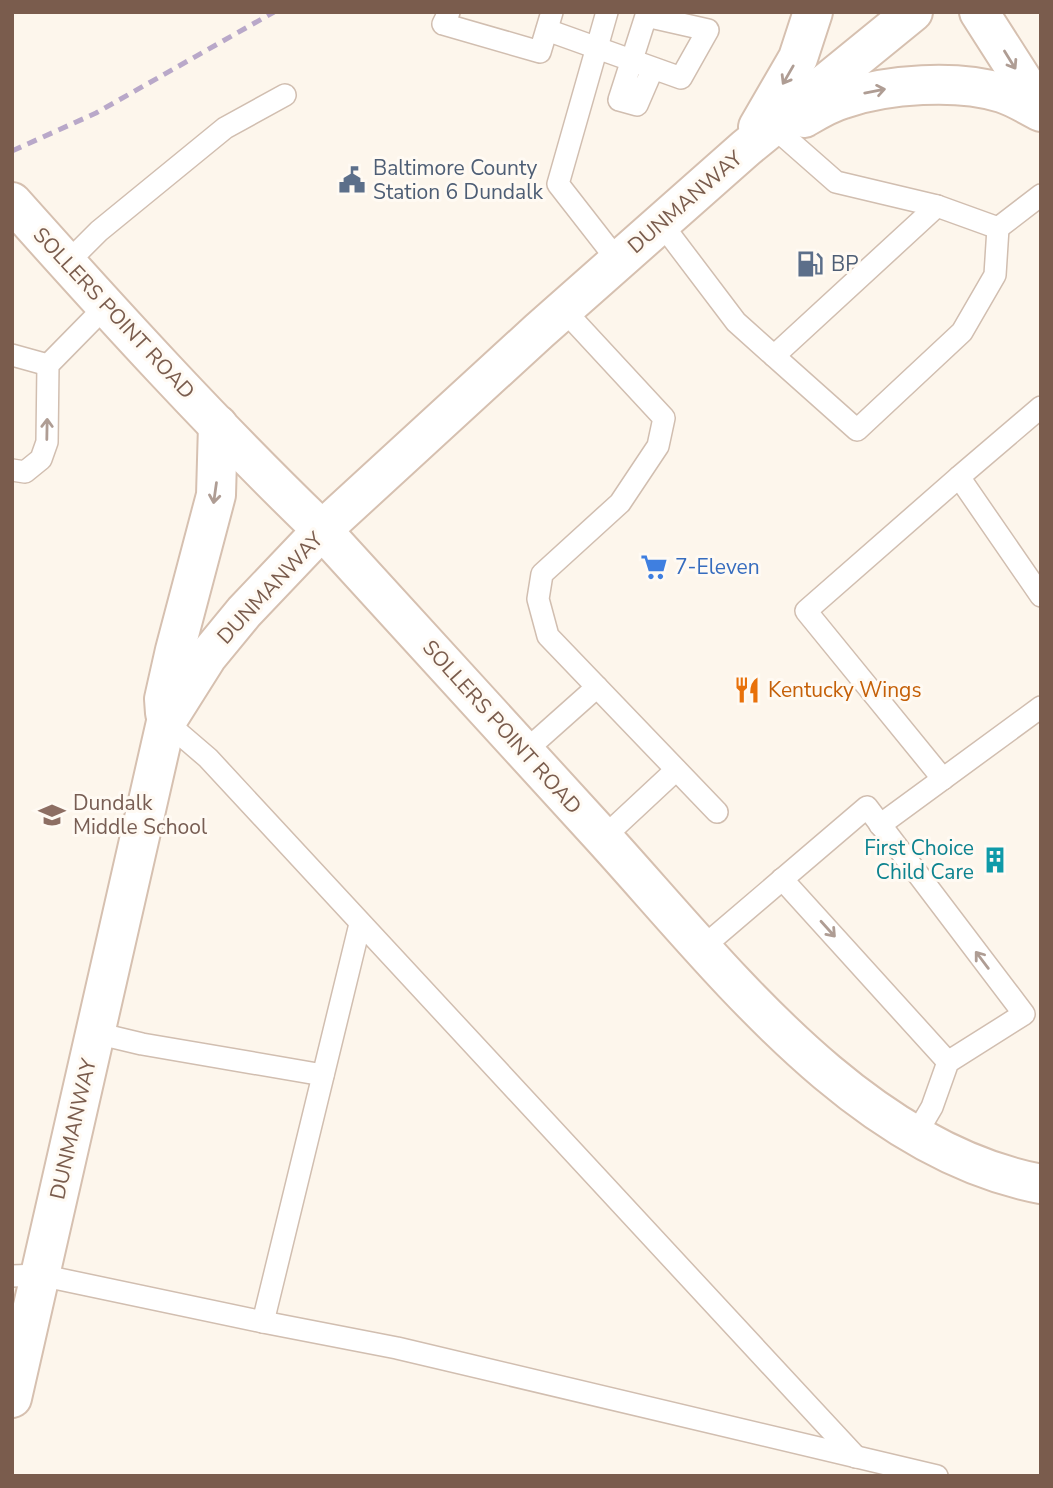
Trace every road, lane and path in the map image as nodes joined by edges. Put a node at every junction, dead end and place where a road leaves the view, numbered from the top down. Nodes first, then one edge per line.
1 (449, 12) edge
2 (607, 12) edge
3 (813, 12) edge
4 (913, 12) edge
5 (979, 12) edge
6 (549, 21) edge
7 (597, 48) junction
8 (632, 60) junction
9 (653, 68) junction
10 (285, 95) dead end
11 (1041, 111) edge
12 (762, 139) junction
13 (1041, 195) edge
14 (12, 202) edge
15 (937, 206) junction
16 (661, 223) junction
17 (998, 228) junction
18 (618, 261) junction
19 (67, 263) junction
20 (105, 307) junction
21 (563, 309) junction
22 (12, 355) edge
23 (774, 356) junction
24 (48, 365) junction
25 (1041, 407) edge
26 (218, 425) junction
27 (12, 470) edge
28 (958, 477) junction
29 (323, 530) junction
30 (1041, 596) edge
31 (597, 687) junction
32 (1041, 707) edge
33 (166, 722) junction
34 (524, 752) junction
35 (676, 769) junction
36 (943, 779) junction
37 (717, 812) dead end
38 (880, 825) junction
39 (603, 838) junction
40 (782, 879) junction
41 (360, 924) junction
42 (703, 947) junction
43 (96, 1033) junction
44 (948, 1062) junction
45 (323, 1075) junction
46 (915, 1136) junction
47 (1041, 1184) edge
48 (26, 1276) edge
49 (263, 1322) junction
50 (12, 1398) edge
51 (856, 1457) junction
52 (937, 1476) edge

1 - 6 lane
2 - 7 lane
3 -> 12 street
4 - 12 street, DUNMANWAY
5 -> 11 street
6 - 7 lane
7 - 8 lane
7 - 18 lane
8 - 9 lane
8 - 9 lane
8 - 9 lane
10 - 19 lane
12 -> 11 street
12 - 15 lane
12 - 16 street, DUNMANWAY
13 - 17 lane
14 - 19 street, SOLLERS POINT ROAD
15 - 17 lane
15 - 23 lane
16 - 18 street, DUNMANWAY
16 - 23 lane
17 - 23 lane
18 - 21 street, DUNMANWAY
19 - 20 street, SOLLERS POINT ROAD
20 - 24 lane
20 - 26 street, SOLLERS POINT ROAD
21 - 29 street, DUNMANWAY
21 - 31 lane
22 - 24 lane
27 -> 24 lane
25 - 28 lane
26 - 29 street, SOLLERS POINT ROAD
26 -> 33 street
28 - 30 lane
28 - 36 lane
29 - 33 street, DUNMANWAY
29 - 34 street, SOLLERS POINT ROAD
31 - 34 lane
31 - 35 lane
32 - 36 lane
33 - 41 lane
33 - 43 street, DUNMANWAY
34 - 39 street, SOLLERS POINT ROAD
35 - 37 lane
35 - 39 lane
36 - 38 lane
38 - 40 lane
44 -> 38 lane
39 - 42 street, SOLLERS POINT ROAD
40 - 42 lane
40 -> 44 lane
41 - 45 lane
41 - 51 lane
42 - 46 street, SOLLERS POINT ROAD
43 - 45 lane
43 - 48 street, DUNMANWAY
44 - 46 lane
45 - 49 lane
46 - 47 street, SOLLERS POINT ROAD
48 - 49 lane
48 - 50 street, DUNMANWAY
49 - 51 lane
51 - 52 lane

